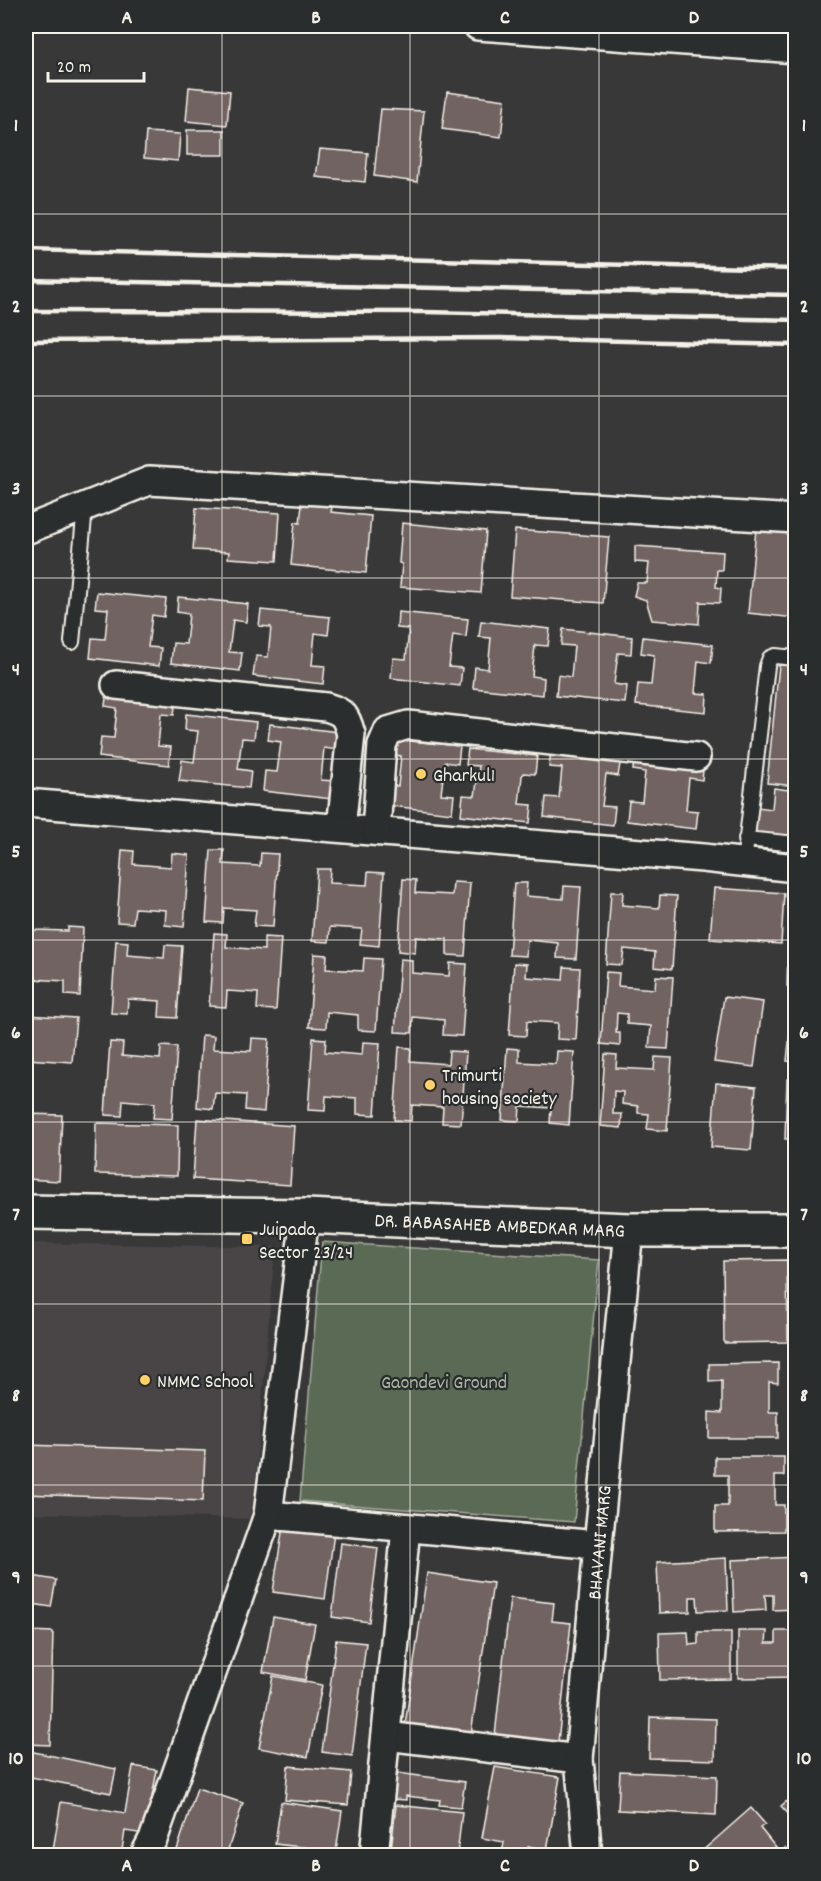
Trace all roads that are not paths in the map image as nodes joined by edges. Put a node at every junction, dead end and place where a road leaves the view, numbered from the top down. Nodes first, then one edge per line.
1 (478, 26) edge
2 (795, 49) edge
3 (85, 508) junction
4 (795, 519) edge
5 (26, 530) edge
6 (72, 642) dead end
7 (795, 658) edge
8 (116, 685) dead end
9 (696, 757) dead end
10 (26, 803) edge
11 (341, 828) junction
12 (376, 831) junction
13 (795, 844) edge
14 (745, 851) junction
15 (795, 868) edge
16 (26, 1212) edge
17 (304, 1216) junction
18 (629, 1230) junction
19 (795, 1230) edge
20 (268, 1515) junction
21 (406, 1528) junction
22 (598, 1545) junction
23 (386, 1736) junction
24 (579, 1759) junction
25 (144, 1856) edge
26 (374, 1856) edge
27 (588, 1856) edge

1 - 2 street
3 - 4 street
3 - 5 street
3 - 6 lane
7 - 14 lane
8 - 11 street
9 - 12 street
10 - 11 street
11 - 12 street
12 - 14 street
13 - 14 lane
14 - 15 street
16 - 17 main road, DR. BABASAHEB AMBEDKAR MARG
17 - 18 main road, DR. BABASAHEB AMBEDKAR MARG
17 - 20 street
18 - 19 main road, DR. BABASAHEB AMBEDKAR MARG
18 - 22 street, BHAVANI MARG
20 - 21 street
20 - 25 street
21 - 22 street
21 - 23 street
22 - 24 street, BHAVANI MARG
23 - 24 street
23 - 26 street
24 - 27 street, BHAVANI MARG

